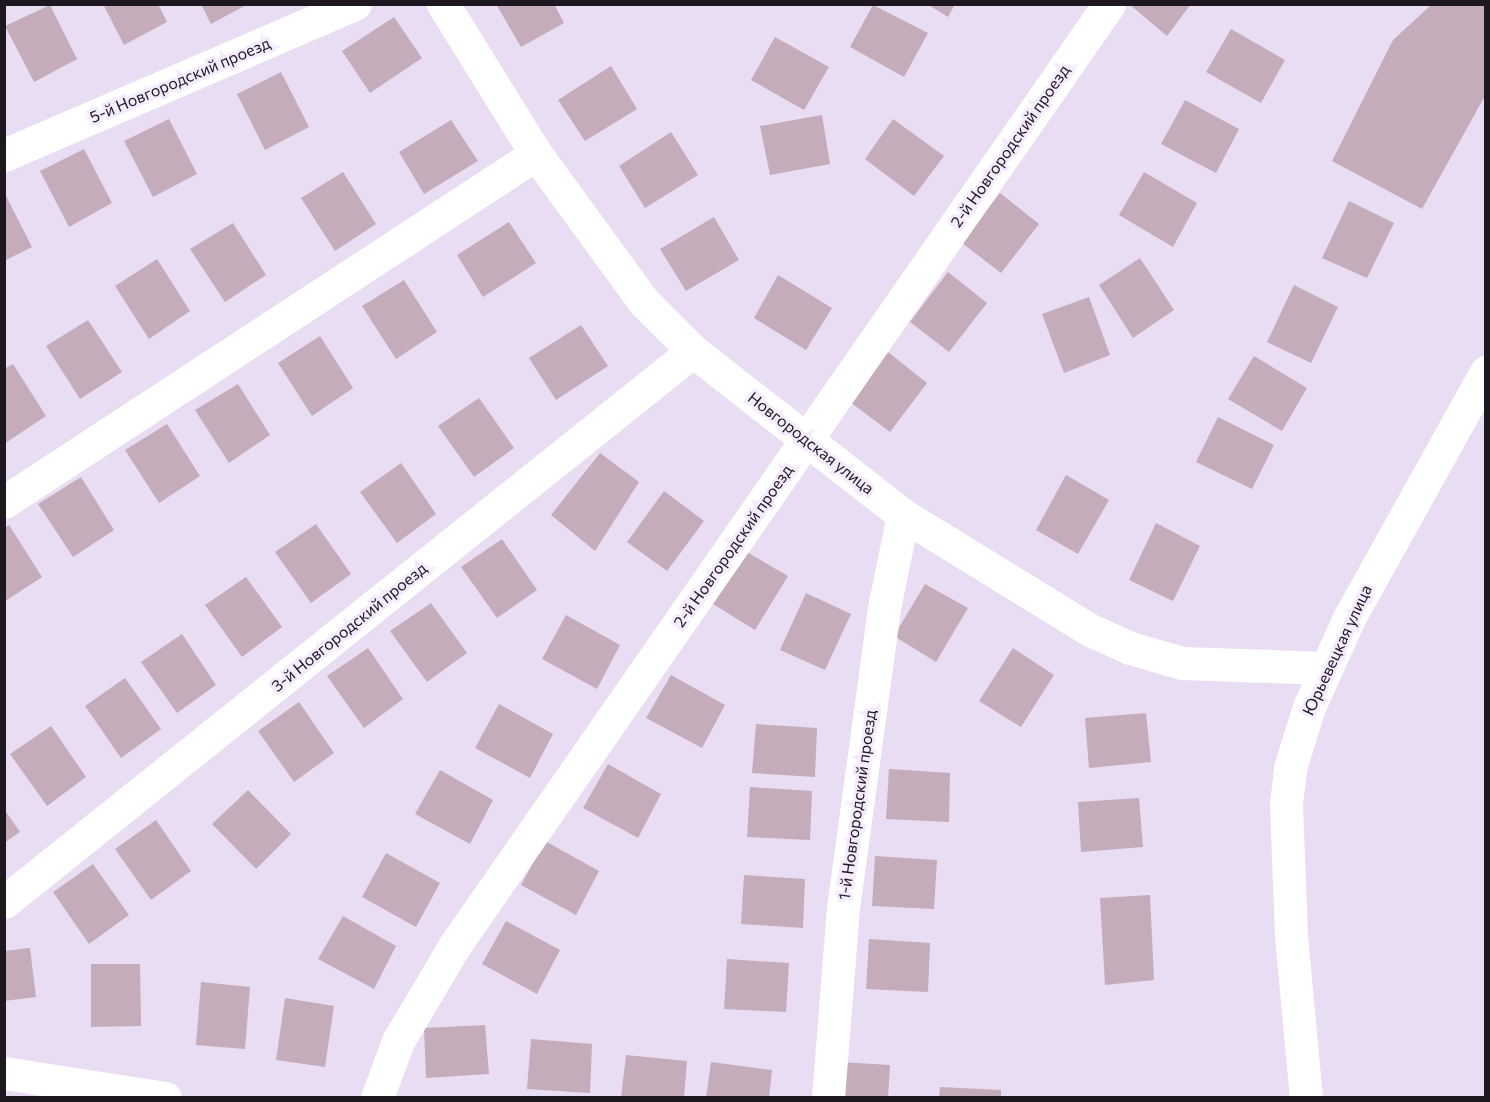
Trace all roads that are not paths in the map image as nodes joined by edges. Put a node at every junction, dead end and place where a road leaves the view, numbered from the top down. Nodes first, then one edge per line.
1 (355, 4) edge
2 (443, 4) edge
3 (1109, 4) edge
4 (536, 154) junction
5 (4, 155) edge
6 (693, 351) junction
7 (1485, 372) edge
8 (806, 440) junction
9 (4, 502) edge
10 (903, 515) junction
11 (1325, 668) junction
12 (4, 902) edge
13 (4, 1073) edge
14 (165, 1098) edge
15 (377, 1098) edge
16 (828, 1098) edge
17 (1306, 1098) edge

1 - 5 street, 5-й Новгородский проезд
2 - 4 street, Новгородская улица
3 - 8 street, 2-й Новгородский проезд
4 - 6 street, Новгородская улица
4 - 9 street
6 - 8 street, Новгородская улица
6 - 12 street, 3-й Новгородский проезд
7 - 11 street, Юрьевецкая улица
8 - 10 street, Новгородская улица
8 - 15 street, 2-й Новгородский проезд
10 - 11 street, Новгородская улица
10 - 16 street, 1-й Новгородский проезд
11 - 17 street, Юрьевецкая улица
13 - 14 street

